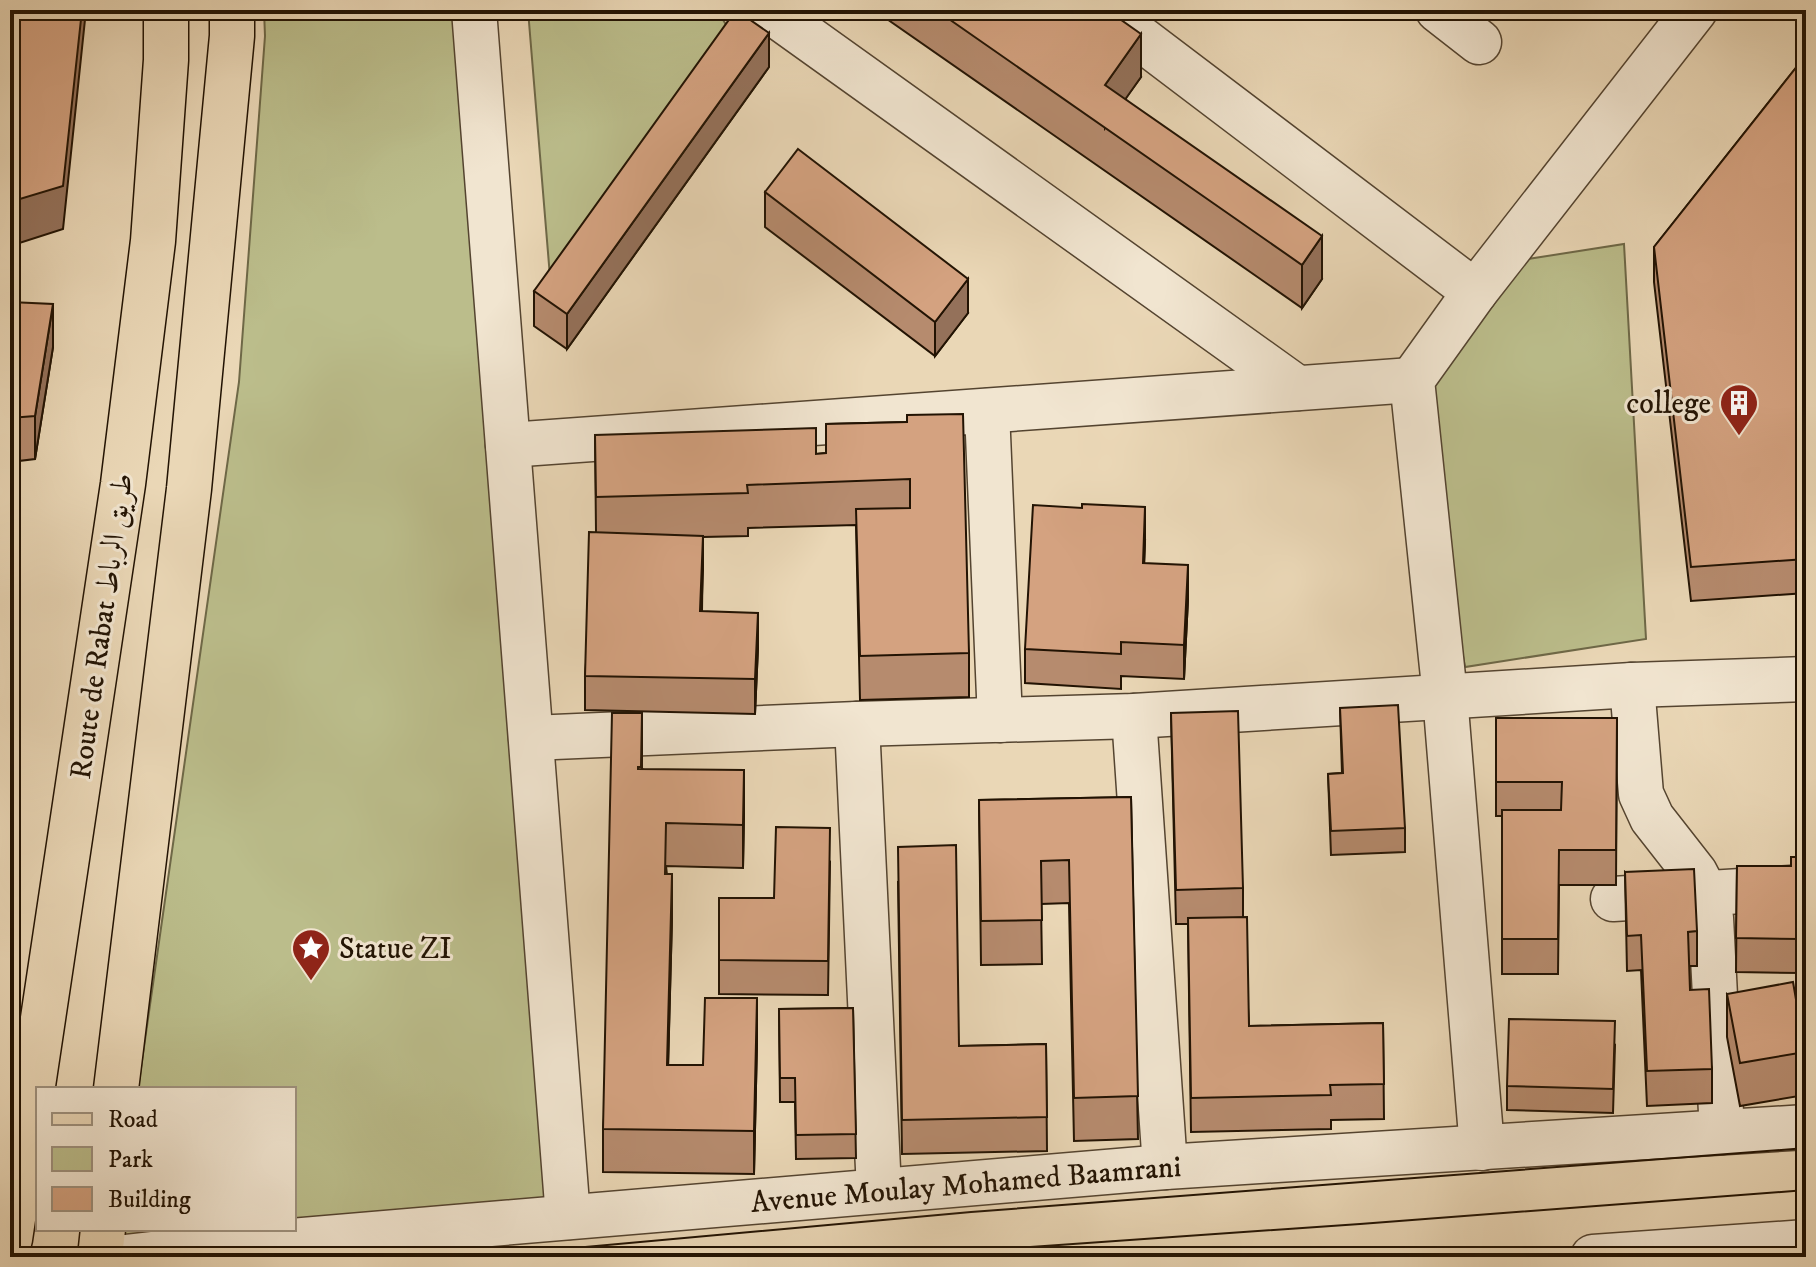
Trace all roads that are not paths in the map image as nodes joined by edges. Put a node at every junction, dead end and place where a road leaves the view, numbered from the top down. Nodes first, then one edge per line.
1 (166, 10) edge
2 (232, 10) edge
3 (474, 10) edge
4 (769, 10) edge
5 (1103, 10) edge
6 (1438, 10) edge
7 (1695, 10) edge
8 (1479, 42) dead end
9 (1475, 292) junction
10 (1412, 380) junction
11 (1297, 388) junction
12 (987, 411) junction
13 (508, 445) junction
14 (1806, 679) edge
15 (1632, 685) junction
16 (1445, 696) junction
17 (1134, 716) junction
18 (1000, 720) junction
19 (857, 724) junction
20 (531, 738) junction
21 (1806, 887) edge
22 (1706, 894) junction
23 (1613, 899) dead end
24 (116, 1087) edge
25 (1806, 1127) edge
26 (1722, 1132) junction
27 (1482, 1148) junction
28 (1165, 1167) junction
29 (879, 1190) junction
30 (568, 1217) junction
31 (103, 1231) edge
32 (10, 1239) edge
33 (1806, 1242) edge
34 (100, 1257) edge
35 (125, 1257) edge
36 (1593, 1257) edge

1 - 32 main road, Route de Rabat طريق الرباط
2 - 24 main road
3 - 13 street
4 - 11 street
5 - 9 street
6 - 8 street
7 - 9 street
9 - 10 street
10 - 11 street
10 - 16 street
11 - 12 street
12 - 13 street
12 - 18 street
13 - 20 street
14 - 15 street
15 - 16 street
15 - 22 street
16 - 17 street
16 - 27 street
17 - 18 street
17 - 28 street
18 - 19 street
19 - 20 street
19 - 29 street
20 - 30 street
21 - 22 street
22 - 23 street
22 - 26 street
25 - 26 street, Avenue Moulay Mohamed Baamrani
26 - 27 street, Avenue Moulay Mohamed Baamrani
27 - 28 street, Avenue Moulay Mohamed Baamrani
28 - 29 street, Avenue Moulay Mohamed Baamrani
29 - 30 street, Avenue Moulay Mohamed Baamrani
30 - 35 street, Avenue Moulay Mohamed Baamrani
31 - 34 main road
33 - 36 street

